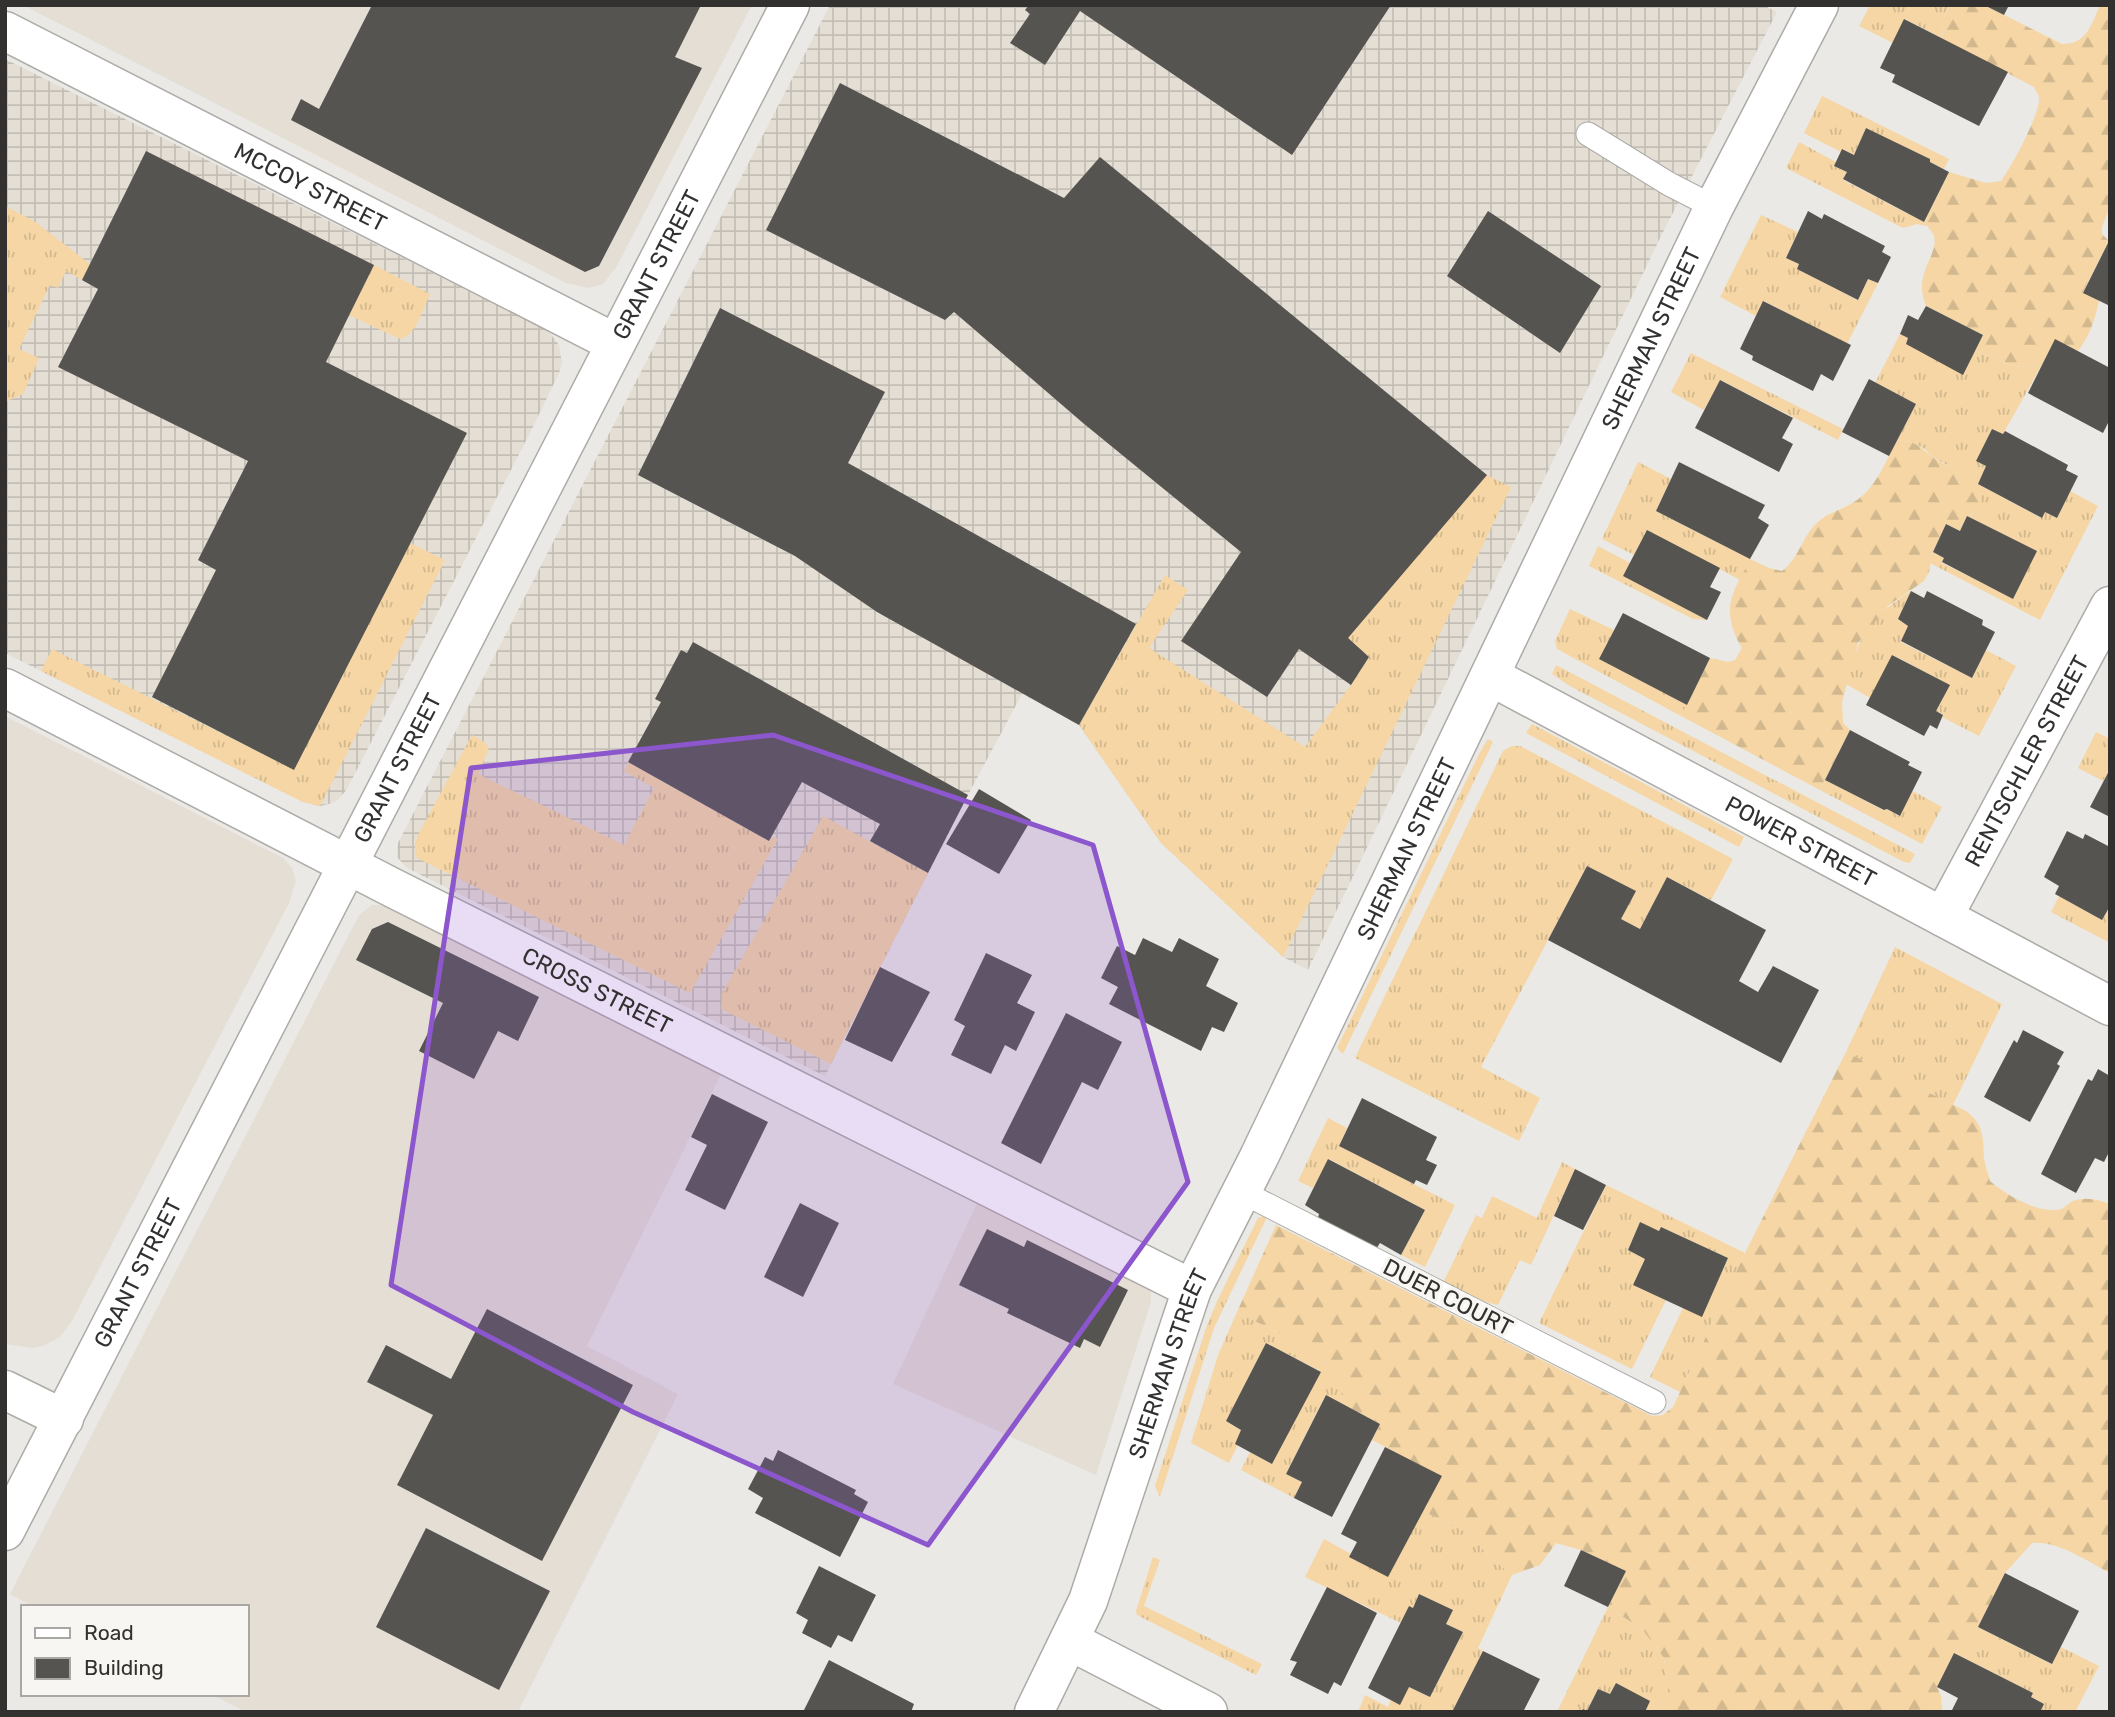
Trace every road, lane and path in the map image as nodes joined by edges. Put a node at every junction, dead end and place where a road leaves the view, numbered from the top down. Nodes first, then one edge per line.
1 (790, 5) edge
2 (1819, 5) edge
3 (5, 31) edge
4 (1588, 134) dead end
5 (1714, 207) junction
6 (615, 343) junction
7 (2110, 606) edge
8 (1490, 676) junction
9 (5, 688) edge
10 (347, 864) junction
11 (1943, 917) junction
12 (2110, 1006) edge
13 (1242, 1192) junction
14 (1192, 1289) junction
15 (5, 1390) edge
16 (1654, 1402) dead end
17 (64, 1419) junction
18 (5, 1531) edge
19 (1069, 1641) junction
20 (1034, 1712) edge
21 (1208, 1712) edge

1 - 6 street, GRANT STREET
2 - 5 street, SHERMAN STREET
3 - 6 street, MCCOY STREET
4 - 5 lane
5 - 8 street, SHERMAN STREET
6 - 10 street, GRANT STREET
7 - 11 street, RENTSCHLER STREET
8 - 11 street, POWER STREET
8 - 13 street, SHERMAN STREET
9 - 10 street, CROSS STREET
10 - 14 street, CROSS STREET
10 - 17 street, GRANT STREET
11 - 12 street, POWER STREET
13 - 14 street, SHERMAN STREET
13 - 16 lane, DUER COURT
14 - 19 street, SHERMAN STREET
15 - 17 street
17 - 18 street, GRANT STREET
19 - 20 street, SHERMAN STREET
19 - 21 street

